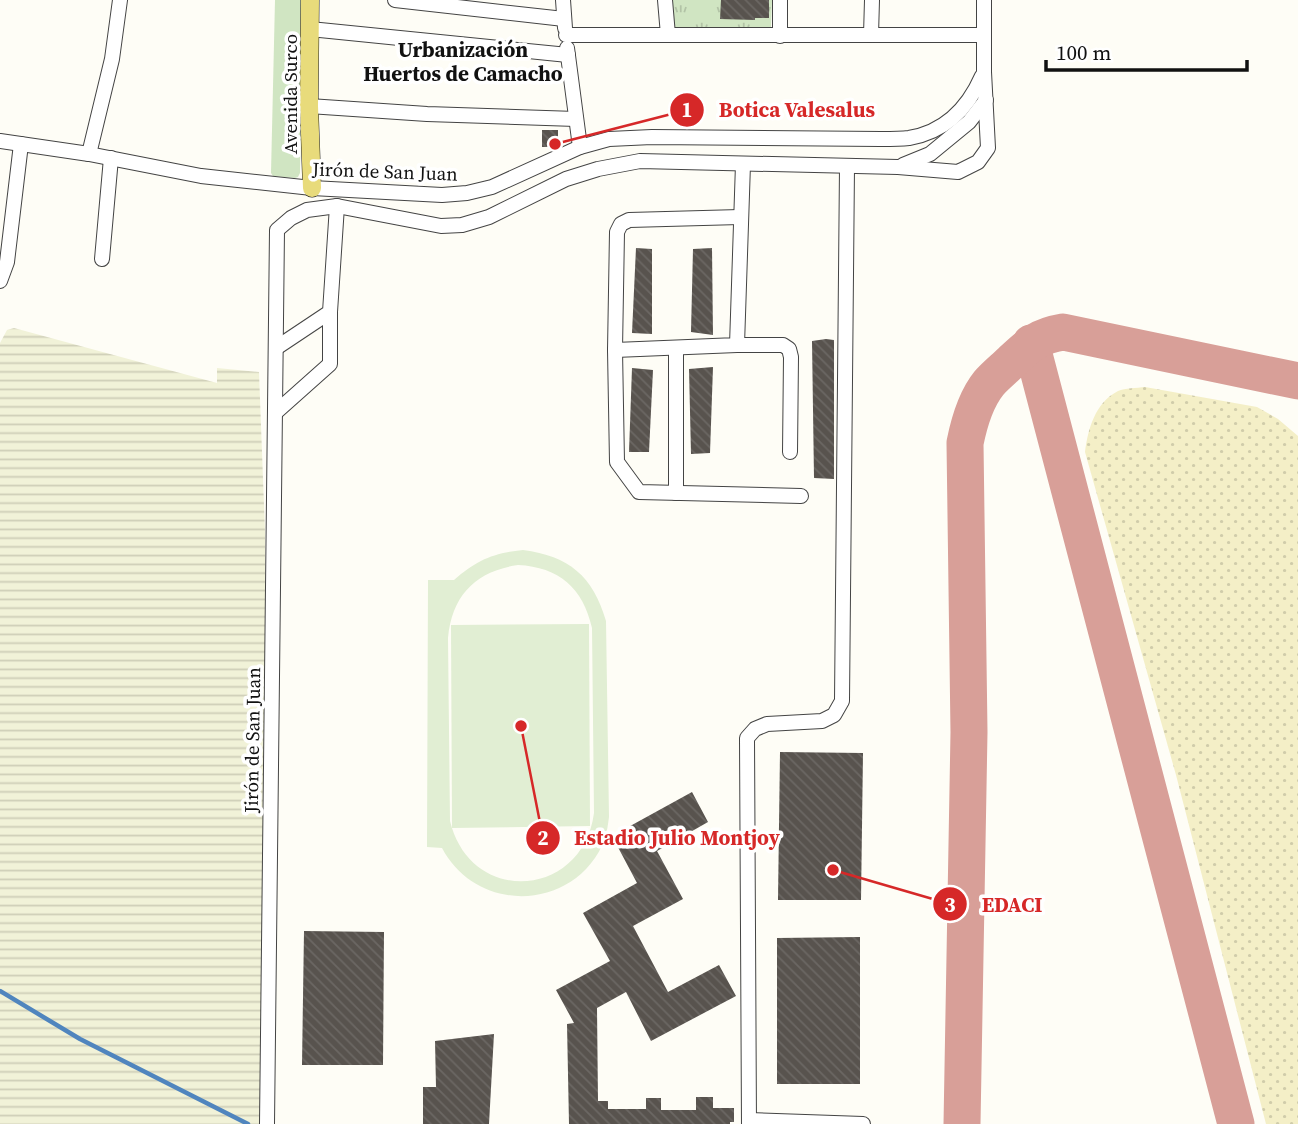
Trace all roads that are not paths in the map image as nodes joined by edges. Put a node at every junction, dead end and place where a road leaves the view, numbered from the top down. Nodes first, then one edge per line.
1 (120, 0) edge
2 (310, 0) edge
3 (395, 0) edge
4 (563, 0) edge
5 (666, 0) edge
6 (780, 0) edge
7 (872, 0) edge
8 (984, 0) edge
9 (460, 4) edge
10 (564, 19) junction
11 (310, 29) junction
12 (566, 35) junction
13 (668, 35) junction
14 (871, 35) junction
15 (984, 35) junction
16 (779, 36) junction
17 (568, 55) junction
18 (984, 72) junction
19 (986, 100) junction
20 (309, 106) junction
21 (576, 119) junction
22 (0, 141) edge
23 (21, 144) junction
24 (580, 148) junction
25 (89, 154) junction
26 (111, 159) junction
27 (743, 164) junction
28 (847, 167) junction
29 (898, 167) junction
30 (312, 188) junction
31 (337, 206) junction
32 (740, 217) junction
33 (102, 259) dead end
34 (0, 281) edge
35 (330, 312) junction
36 (737, 345) junction
37 (276, 348) junction
38 (676, 348) junction
39 (615, 350) junction
40 (275, 413) junction
41 (790, 452) dead end
42 (676, 493) junction
43 (801, 496) dead end
44 (749, 1122) edge
45 (267, 1124) edge
46 (863, 1124) edge

1 - 25 street
2 - 11 main road, Avenida Surco
3 - 9 street
4 - 10 street
5 - 13 street
6 - 16 street
7 - 14 street
8 - 15 street
9 - 10 street
10 - 12 street
11 - 17 street
11 - 20 main road, Avenida Surco
12 - 13 street
12 - 17 street
13 - 16 street
14 - 15 street
14 - 16 street
15 - 18 street
17 - 21 street
18 - 19 street
18 - 24 street, Jirón de San Juan
19 - 29 street
19 - 29 street
20 - 21 street
20 - 30 main road, Avenida Surco
21 - 24 street
22 - 23 street, Jirón de San Juan
23 - 25 street, Jirón de San Juan
23 - 34 street
24 - 30 street, Jirón de San Juan
25 - 26 street, Jirón de San Juan
26 - 30 street, Jirón de San Juan
26 - 33 street
27 - 28 street
27 - 31 street
27 - 32 street
28 - 29 street
28 - 44 street
31 - 35 street
31 - 37 street, Jirón de San Juan
32 - 36 street
32 - 39 street
35 - 37 street
35 - 40 street
36 - 38 street
36 - 41 street
37 - 40 street, Jirón de San Juan
38 - 39 street
38 - 42 street
39 - 42 street
40 - 45 street, Jirón de San Juan
42 - 43 street
44 - 46 street

